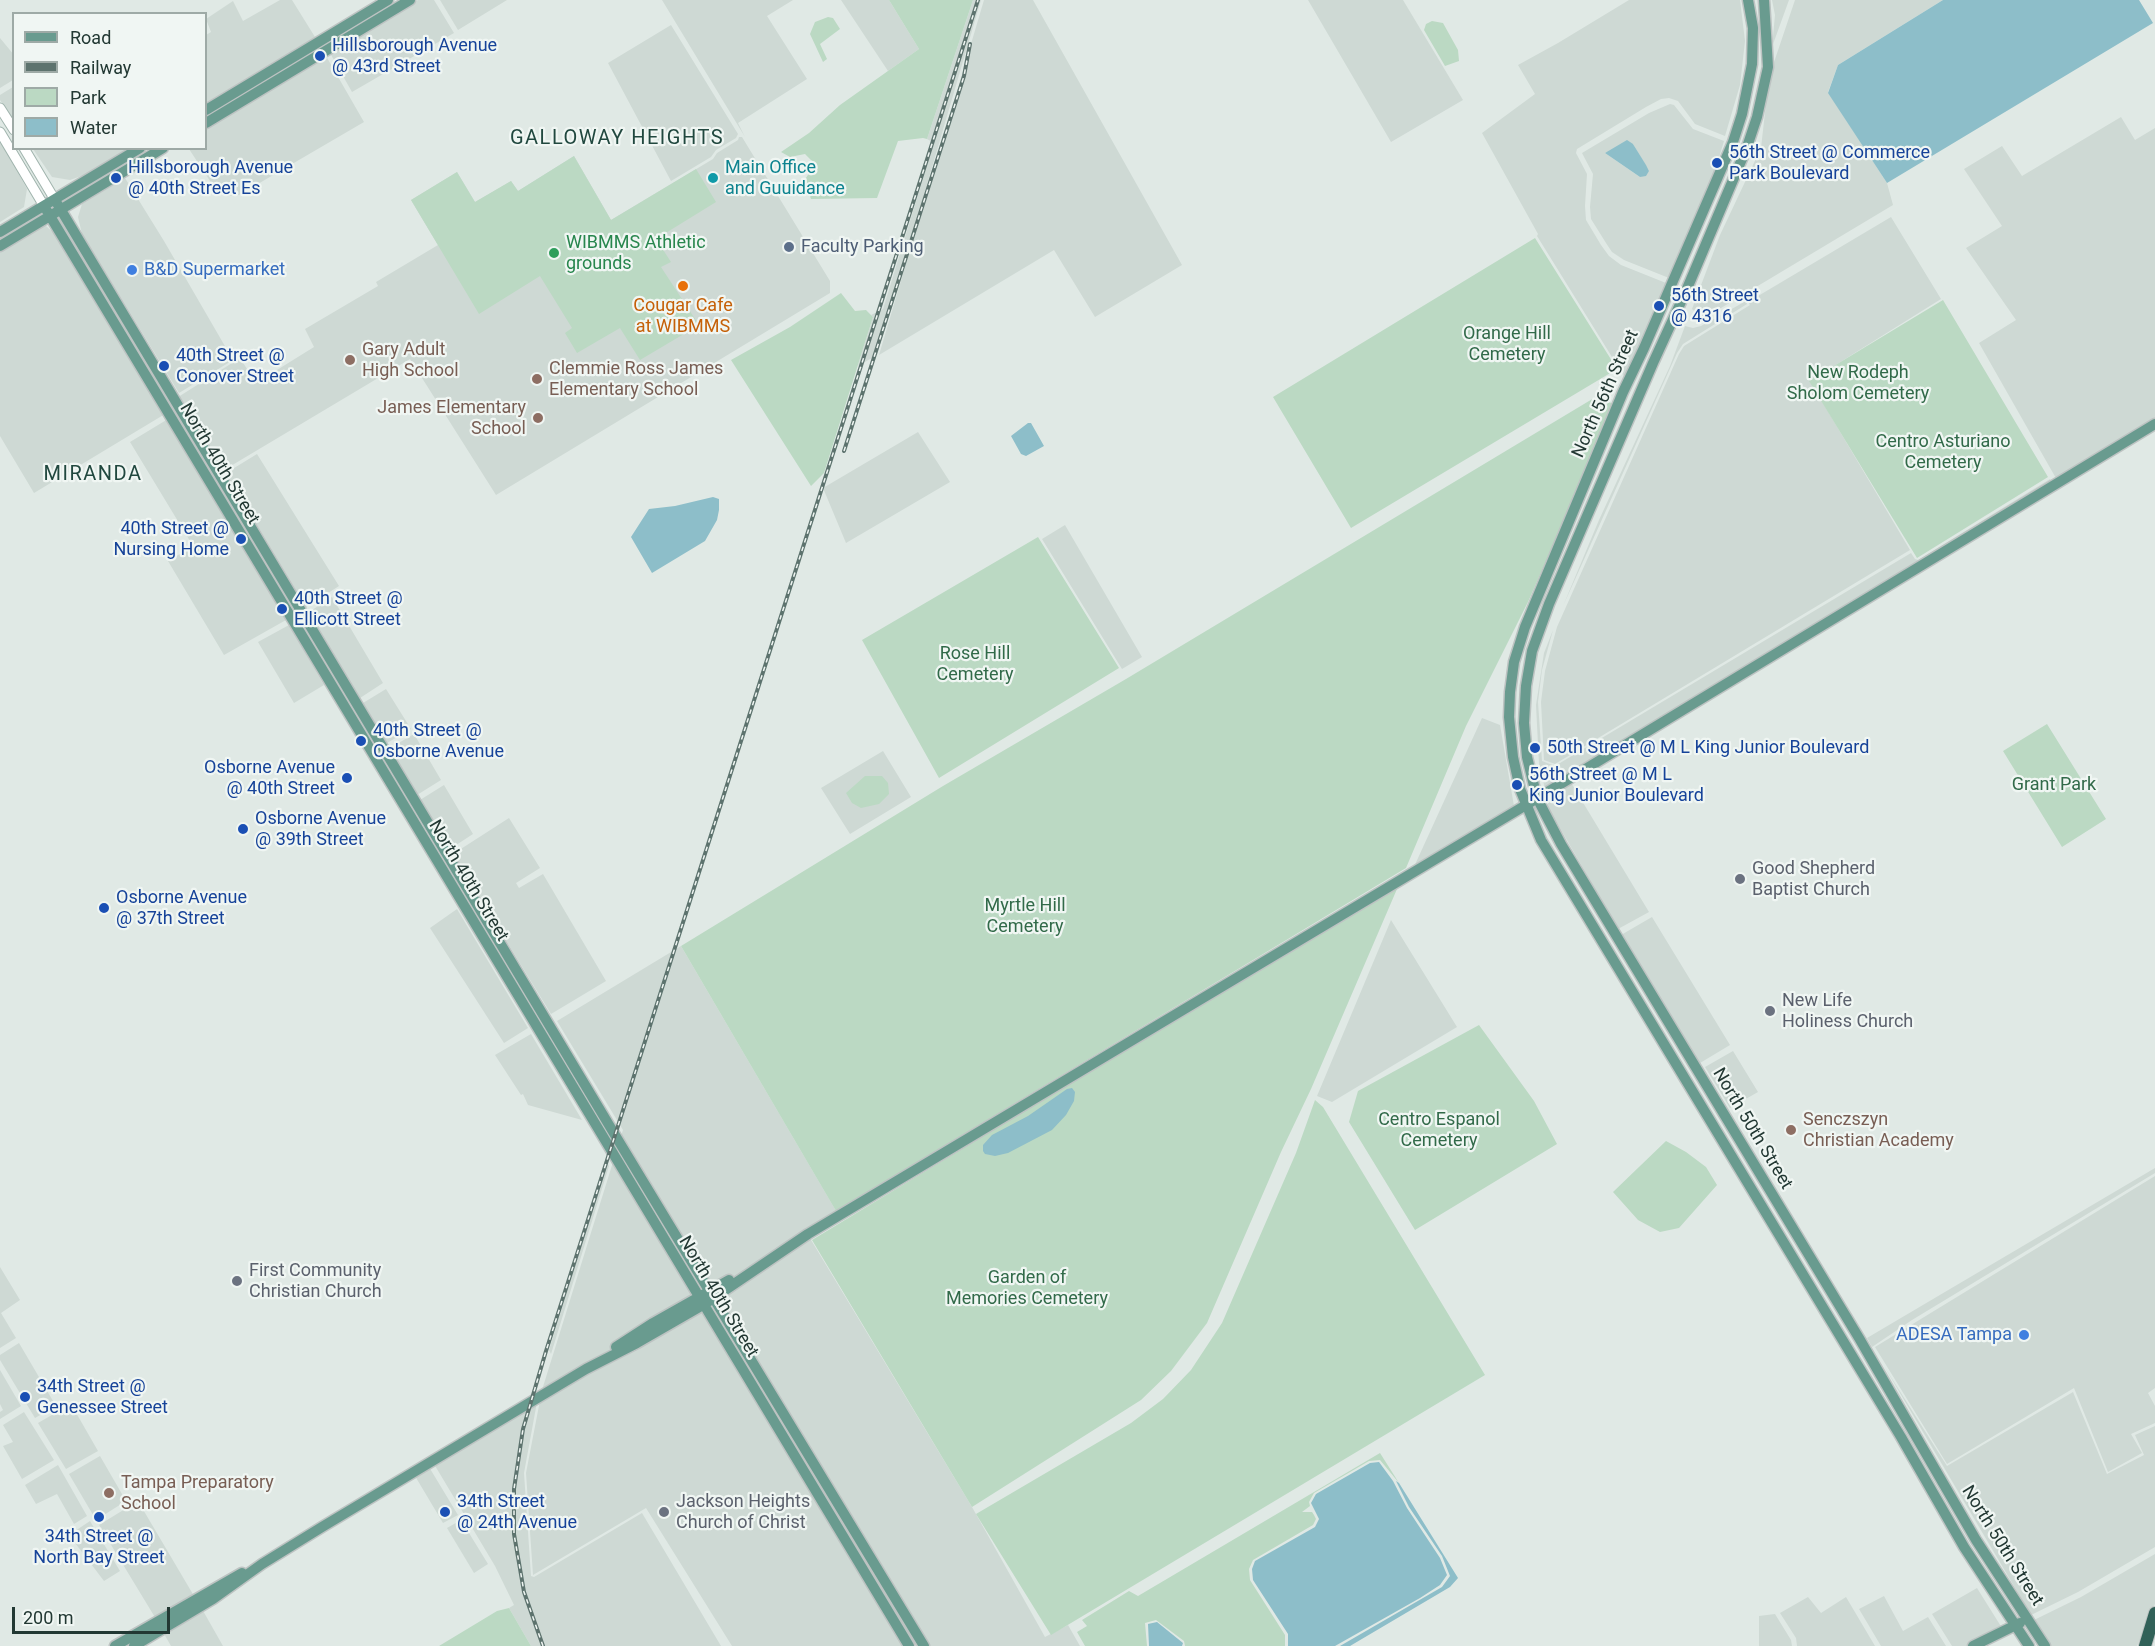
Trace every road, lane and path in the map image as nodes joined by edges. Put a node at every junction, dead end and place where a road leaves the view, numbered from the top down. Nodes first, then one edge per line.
1 (388, 0) edge
2 (410, 0) edge
3 (1748, 0) edge
4 (1764, 0) edge
5 (323, 45) junction
6 (0, 108) edge
7 (207, 109) edge
8 (207, 122) edge
9 (12, 127) edge
10 (0, 132) edge
11 (25, 150) edge
12 (138, 150) edge
13 (159, 150) edge
14 (58, 205) junction
15 (47, 211) junction
16 (0, 232) edge
17 (0, 246) edge
18 (2155, 424) edge
19 (1587, 477) junction
20 (228, 512) junction
21 (254, 531) junction
22 (240, 532) junction
23 (262, 546) junction
24 (1570, 554) junction
25 (1549, 604) joint
26 (1537, 798) junction
27 (1526, 805) junction
28 (711, 1294) junction
29 (701, 1301) junction
30 (262, 1564) junction
31 (2155, 1613) edge
32 (2029, 1620) junction
33 (2016, 1625) junction
34 (115, 1646) edge
35 (134, 1646) edge
36 (909, 1646) edge
37 (924, 1646) edge
38 (1973, 1646) edge
39 (2029, 1646) edge
40 (2045, 1646) edge
41 (2145, 1646) edge

1 - 5 main road
2 - 5 main road
3 - 19 main road, North 56th Street
4 - 24 main road, North 56th Street
5 - 7 main road
5 - 8 main road
6 - 9 main road
10 - 15 main road, North 40th Street
11 - 14 main road, North 40th Street
12 - 14 main road
13 - 14 main road
14 - 15 main road
14 - 21 main road, North 40th Street
15 - 16 main road
15 - 17 main road
15 - 20 main road, North 40th Street
18 - 26 main road
19 - 24 main road
19 - 27 main road, North 56th Street
20 - 21 main road
20 - 22 main road, North 40th Street
21 - 23 main road, North 40th Street
22 - 23 main road
22 - 29 main road, North 40th Street
23 - 28 main road, North 40th Street
24 - 25 main road, North 56th Street
25 - 26 main road, North 50th Street
26 - 27 main road
26 - 32 main road, North 50th Street
27 - 28 main road
27 - 33 main road, North 50th Street
28 - 29 main road
28 - 37 main road, North 40th Street
29 - 30 main road
29 - 36 main road, North 40th Street
30 - 34 main road
30 - 35 main road
31 - 41 highway
32 - 33 main road
32 - 40 main road, North 50th Street
33 - 38 main road
33 - 39 main road, North 50th Street

